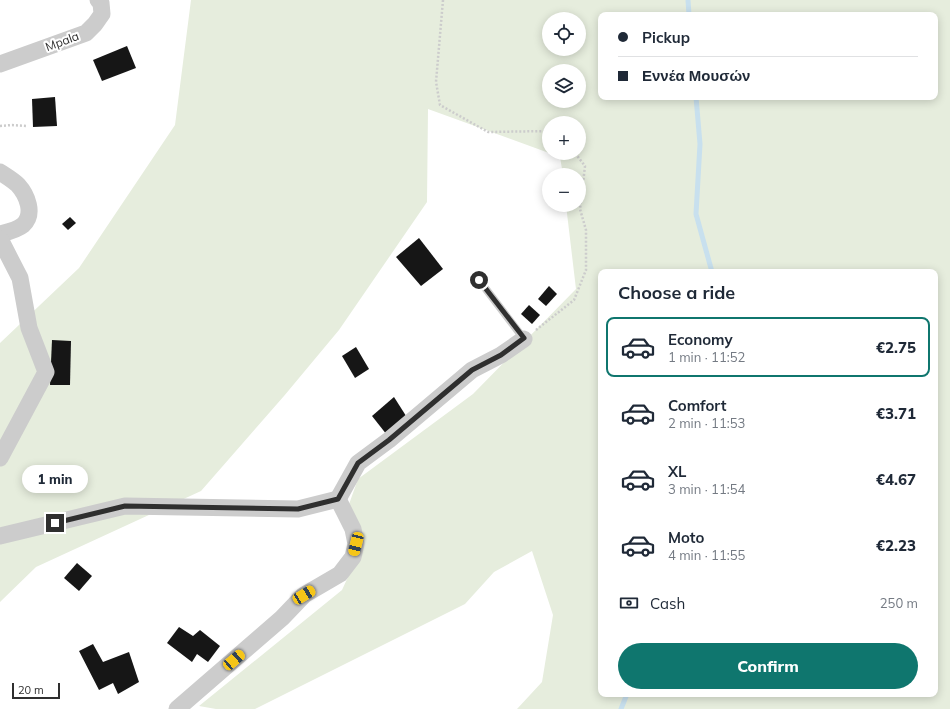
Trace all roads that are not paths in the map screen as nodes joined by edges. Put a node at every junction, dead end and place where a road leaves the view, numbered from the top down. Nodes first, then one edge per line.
1 (98, 0) edge
2 (0, 64) edge
3 (0, 172) edge
4 (0, 234) edge
5 (0, 239) edge
6 (479, 280) dead end
7 (524, 338) joint
8 (0, 458) edge
9 (338, 499) junction
10 (0, 536) edge
11 (177, 709) edge

1 - 2 street, Mpala
3 - 4 street
5 - 8 street
6 - 7 lane
7 - 9 street
9 - 10 street
9 - 11 street

